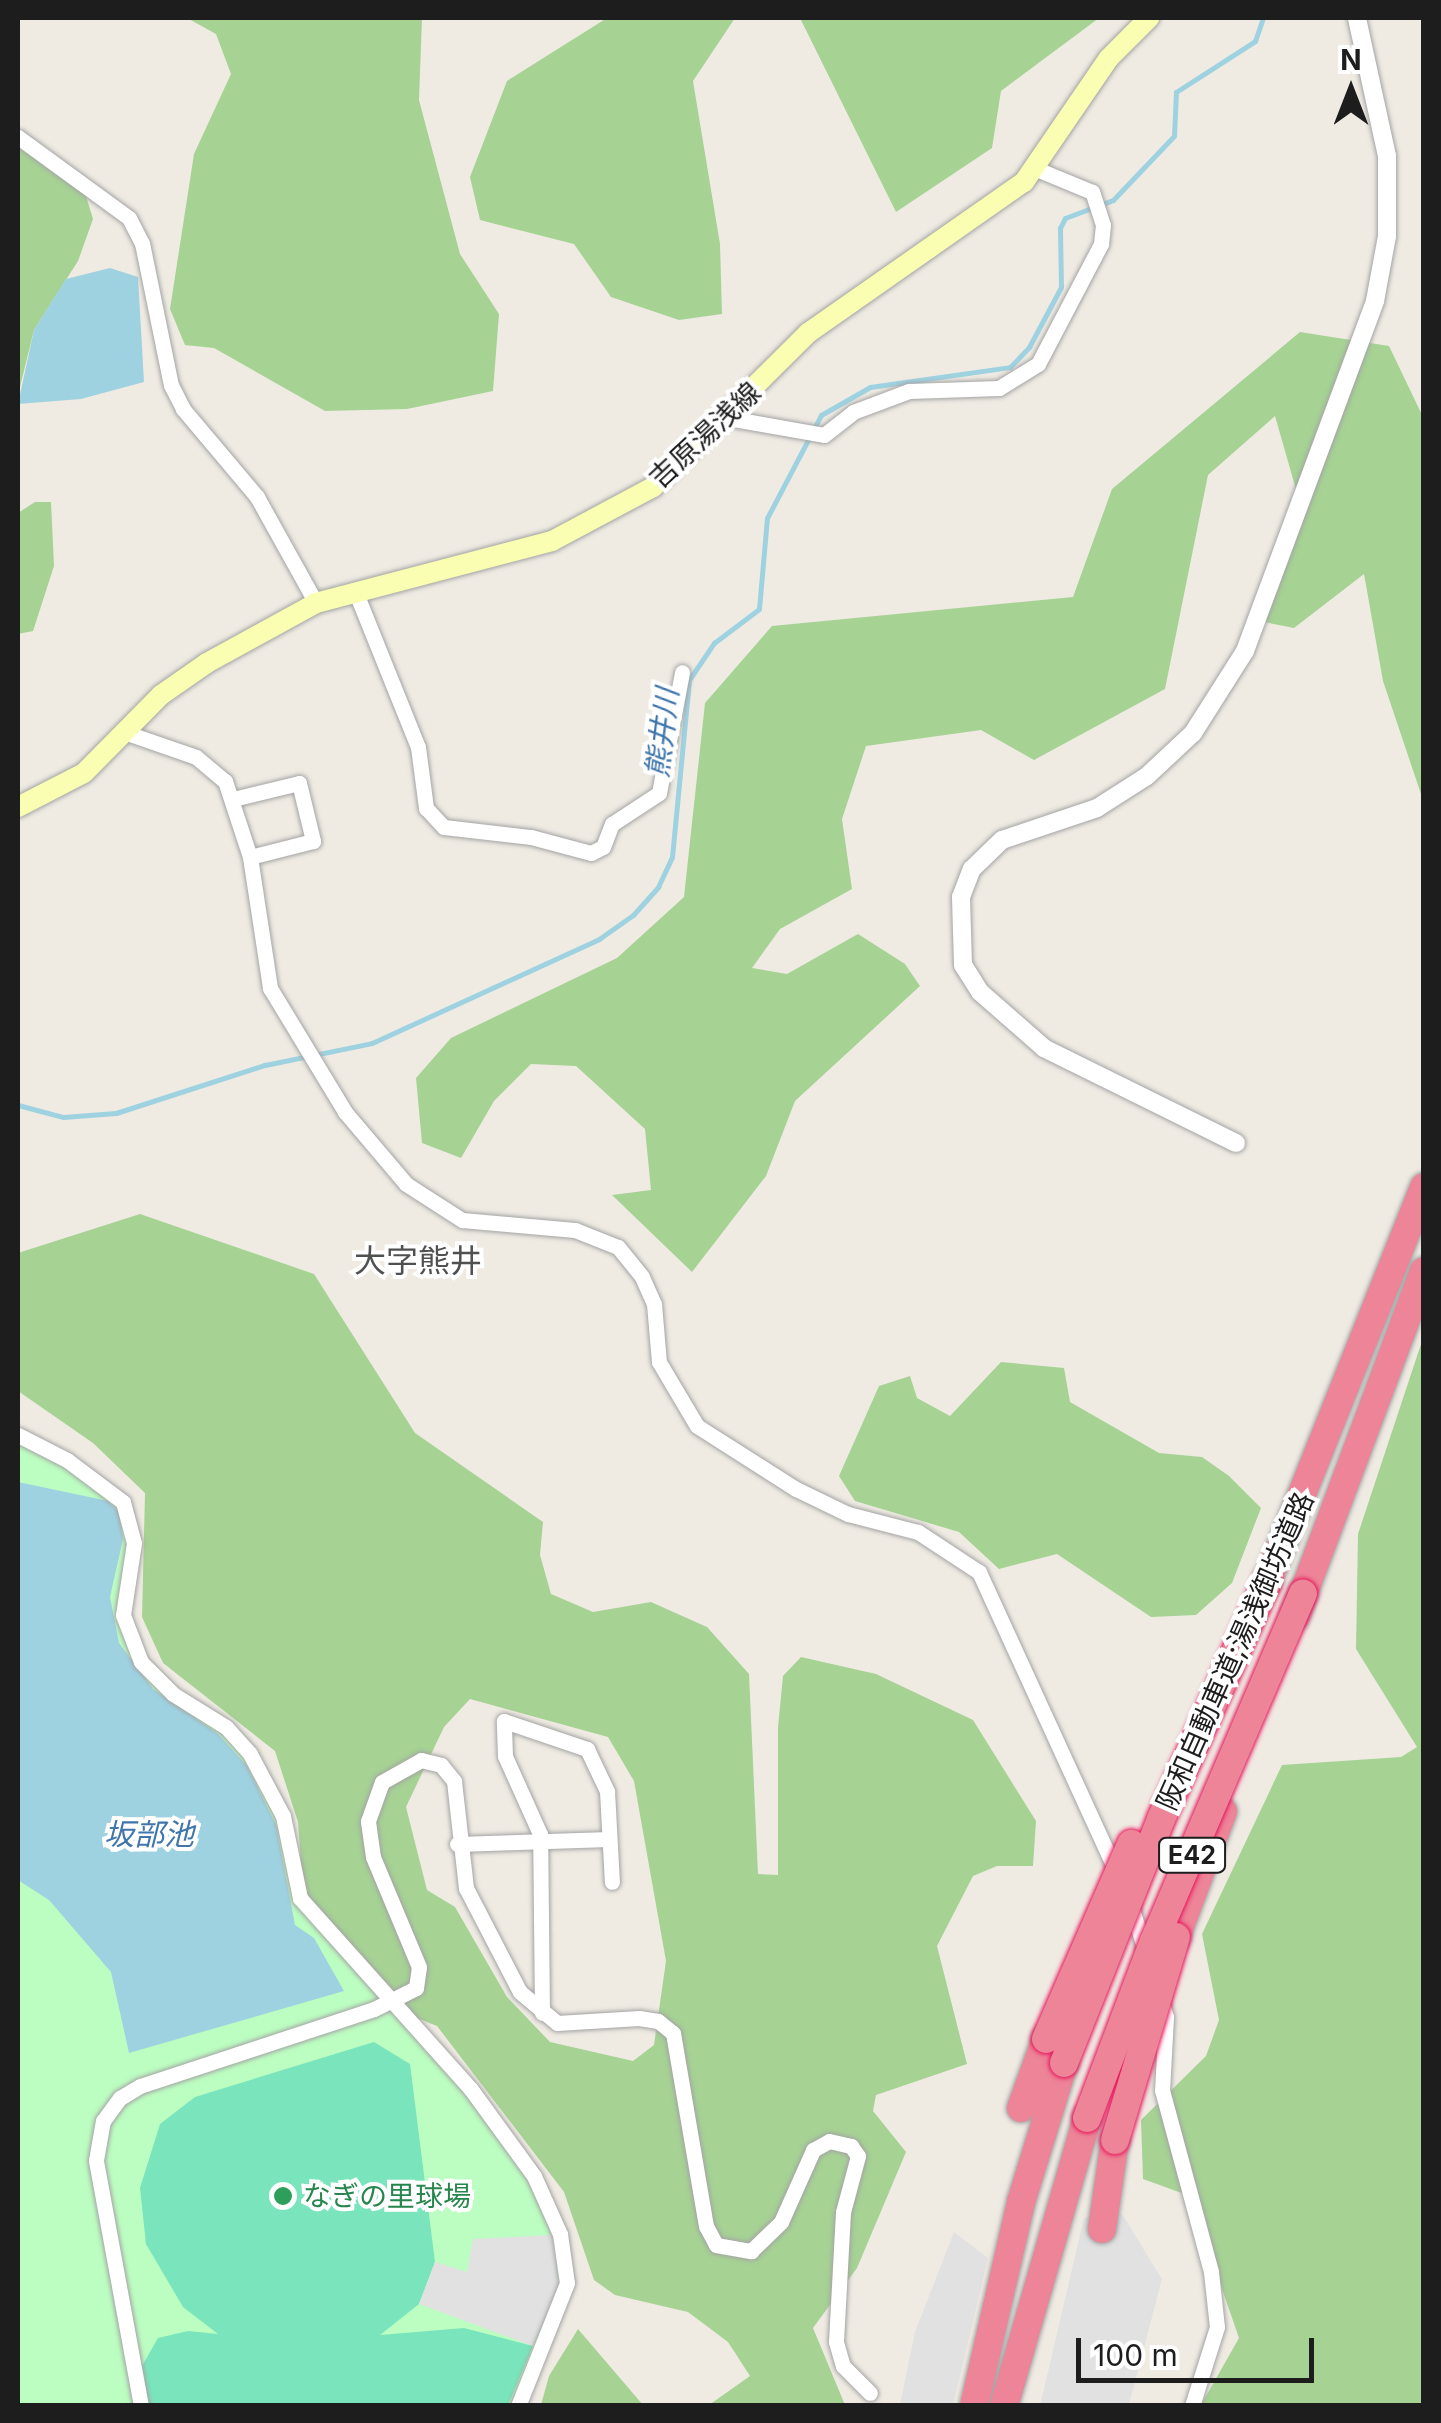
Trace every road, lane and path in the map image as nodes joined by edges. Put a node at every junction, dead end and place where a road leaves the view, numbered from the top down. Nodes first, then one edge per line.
1 (1149, 18) edge
2 (1357, 18) edge
3 (18, 137) edge
4 (1034, 168) junction
5 (728, 418) junction
6 (356, 593) junction
7 (316, 603) junction
8 (682, 672) dead end
9 (124, 732) junction
10 (233, 800) junction
11 (18, 807) edge
12 (250, 858) junction
13 (1236, 1143) dead end
14 (1424, 1187) edge
15 (1424, 1271) edge
16 (18, 1435) edge
17 (1303, 1594) junction
18 (1224, 1681) junction
19 (610, 1838) junction
20 (540, 1841) junction
21 (457, 1844) junction
22 (612, 1882) dead end
23 (391, 2002) junction
24 (542, 2013) junction
25 (1021, 2108) dead end
26 (1102, 2228) dead end
27 (870, 2393) dead end
28 (141, 2406) edge
29 (518, 2406) edge
30 (974, 2406) edge
31 (1004, 2406) edge
32 (1192, 2406) edge

1 - 4 main road, 吉原湯浅線
2 - 13 street
3 - 7 street
4 - 5 main road, 吉原湯浅線
4 - 5 street
5 - 6 main road, 吉原湯浅線
6 - 7 main road, 吉原湯浅線
6 - 8 street
7 - 9 main road, 吉原湯浅線
9 - 10 street
9 - 11 main road, 吉原湯浅線
10 - 12 street
10 - 12 street
12 - 32 street
14 - 18 highway, 阪和自動車道;湯浅御坊道路 / E42, bridge
15 - 17 highway, 阪和自動車道;湯浅御坊道路 / E42
16 - 23 street
17 - 26 highway, bridge
17 - 31 highway, 阪和自動車道;湯浅御坊道路 / E42, bridge
18 - 25 highway, bridge
18 - 30 highway, 阪和自動車道;湯浅御坊道路 / E42, bridge
19 - 20 street
19 - 20 street
19 - 22 street
20 - 21 street
20 - 24 street
21 - 23 street
21 - 24 street
23 - 28 street
23 - 29 street
24 - 27 street

